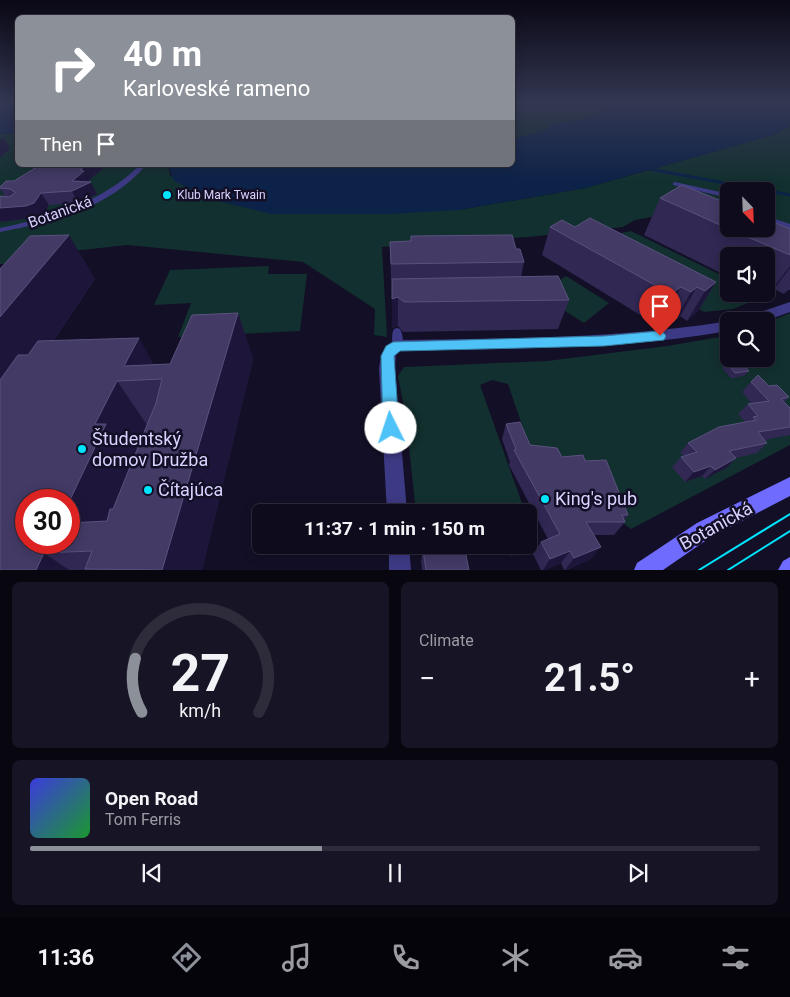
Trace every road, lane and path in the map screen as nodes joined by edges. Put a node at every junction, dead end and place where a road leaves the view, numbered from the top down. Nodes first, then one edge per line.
1 (141, 167) edge
2 (135, 181) dead end
3 (121, 184) junction
4 (675, 184) dead end
5 (720, 194) edge
6 (775, 221) edge
7 (790, 227) edge
8 (0, 230) edge
9 (790, 307) edge
10 (775, 313) edge
11 (720, 328) edge
12 (790, 486) edge
13 (396, 504) edge
14 (399, 554) edge
15 (400, 570) edge
16 (644, 570) edge

1 - 3 lane, Botanická
2 - 3 lane
3 - 8 lane, Botanická
4 - 5 lane
6 - 7 lane
9 - 10 street
11 - 13 street
12 - 16 main road, Botanická
14 - 15 street

